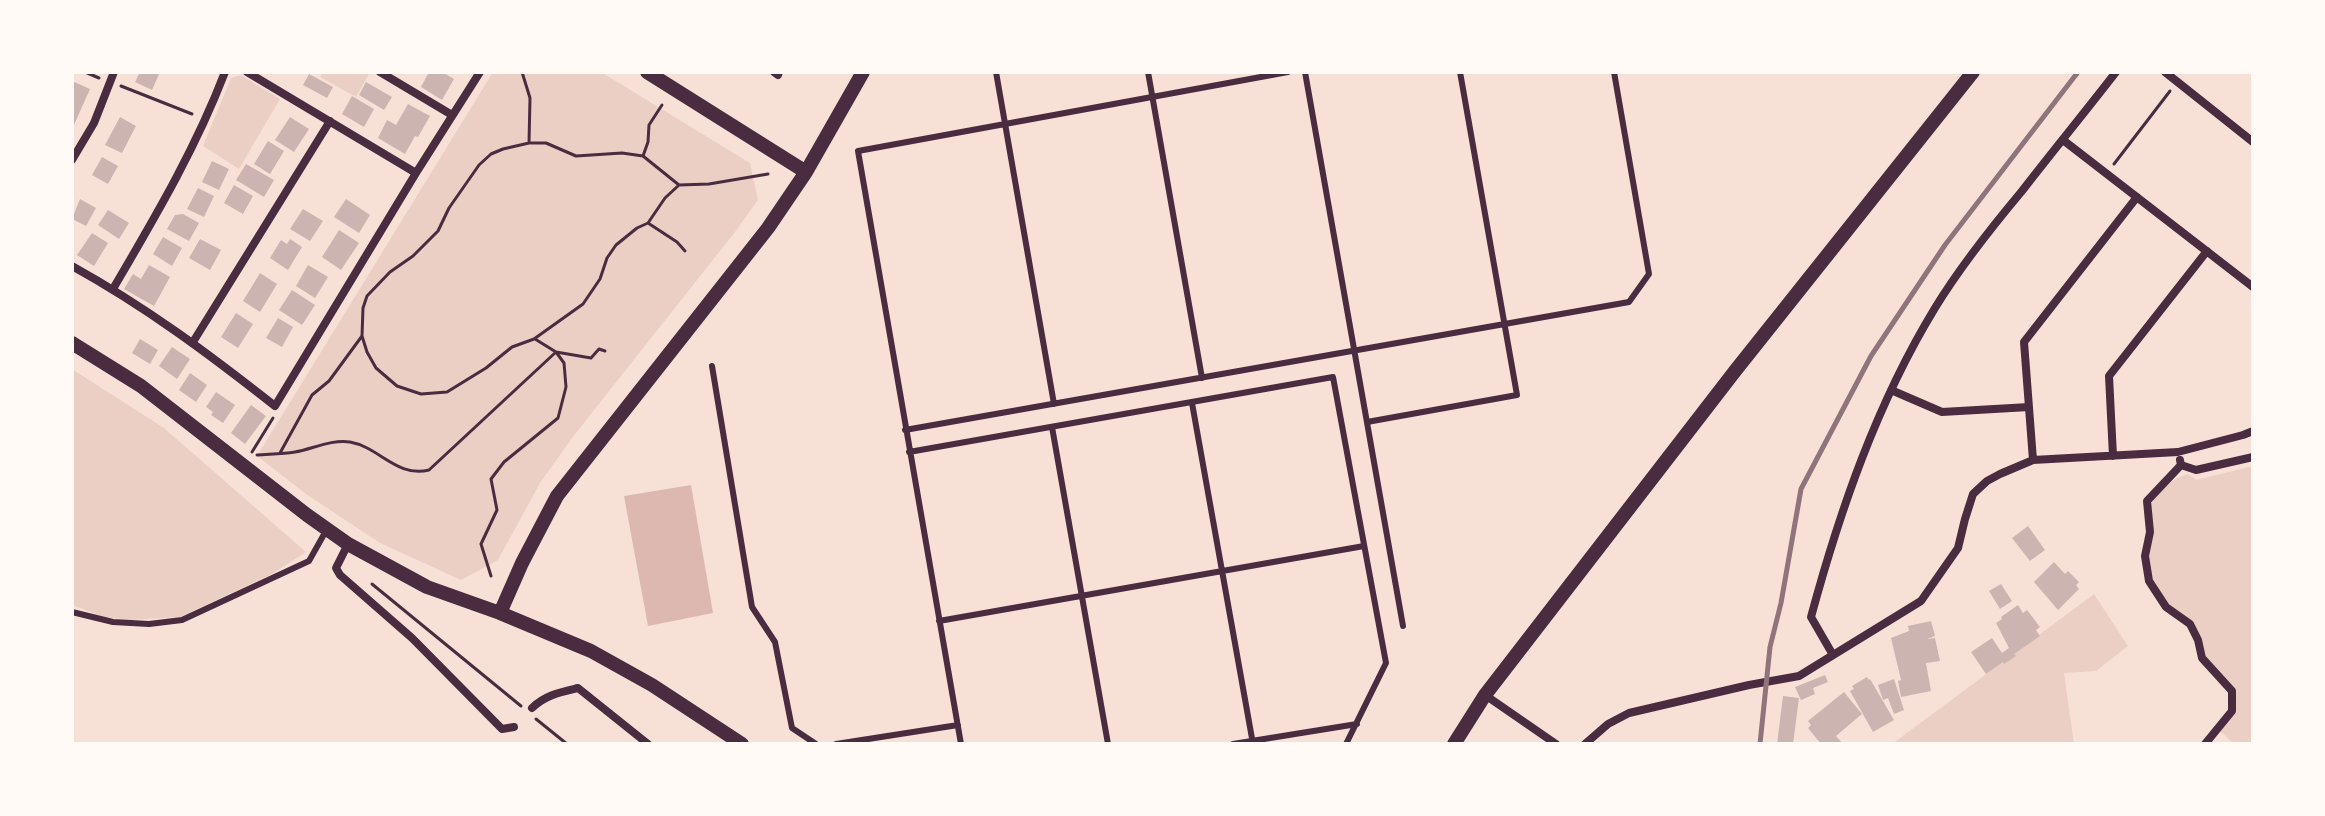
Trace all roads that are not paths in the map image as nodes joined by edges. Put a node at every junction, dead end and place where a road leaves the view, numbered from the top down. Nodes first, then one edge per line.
1 (114, 72) edge
2 (225, 72) edge
3 (247, 72) edge
4 (380, 72) edge
5 (480, 72) edge
6 (647, 72) edge
7 (863, 72) edge
8 (996, 72) edge
9 (1148, 72) edge
10 (1288, 72) edge
11 (1305, 72) edge
12 (1460, 72) edge
13 (1614, 72) edge
14 (1973, 72) edge
15 (2116, 72) edge
16 (2165, 72) edge
17 (1152, 96) junction
18 (452, 115) junction
19 (330, 121) junction
20 (1006, 123) junction
21 (2063, 140) junction
22 (2253, 142) edge
23 (72, 160) edge
24 (806, 172) junction
25 (416, 173) junction
26 (2137, 197) junction
27 (2207, 251) junction
28 (72, 266) edge
29 (2253, 287) edge
30 (113, 289) junction
31 (1505, 324) junction
32 (193, 342) junction
33 (72, 343) edge
34 (1354, 352) junction
35 (712, 366) dead end
36 (1202, 378) junction
37 (1891, 390) junction
38 (1192, 403) junction
39 (1054, 404) junction
40 (2029, 407) junction
41 (1367, 422) junction
42 (1052, 427) junction
43 (905, 430) junction
44 (2253, 431) edge
45 (909, 452) junction
46 (2178, 452) junction
47 (2113, 456) junction
48 (2253, 457) edge
49 (2033, 460) junction
50 (2181, 465) junction
51 (327, 529) junction
52 (348, 544) junction
53 (1364, 546) junction
54 (1222, 571) junction
55 (1081, 596) junction
56 (72, 612) edge
57 (500, 613) junction
58 (939, 621) junction
59 (1403, 626) dead end
60 (1833, 655) junction
61 (1485, 695) junction
62 (532, 708) dead end
63 (1357, 724) junction
64 (958, 725) junction
65 (514, 727) dead end
66 (1252, 742) edge
67 (648, 744) edge
68 (742, 744) edge
69 (816, 744) edge
70 (836, 744) edge
71 (961, 744) edge
72 (1108, 744) edge
73 (1233, 744) edge
74 (1346, 744) edge
75 (1454, 744) edge
76 (1556, 744) edge
77 (1585, 744) edge
78 (2205, 744) edge

1 - 23 street
2 - 30 street
3 - 19 street
4 - 18 street
5 - 18 street
6 - 24 street
7 - 24 street
8 - 20 lane
9 - 17 lane
10 - 17 lane
11 - 34 lane
12 - 31 lane
13 - 31 lane
14 - 61 street
15 - 21 street
16 - 22 street
17 - 20 lane
17 - 36 lane
18 - 25 street
19 - 25 street
19 - 32 street
20 - 39 lane
20 - 43 lane
21 - 26 street
21 - 37 street
24 - 57 street
25 - 32 street
26 - 27 street
26 - 40 street
27 - 29 street
27 - 47 street
28 - 30 street
30 - 32 street
31 - 34 lane
31 - 41 lane
33 - 51 street
34 - 36 lane
34 - 41 lane
35 - 69 lane
36 - 39 lane
37 - 40 street
37 - 60 street
38 - 42 lane
38 - 53 lane
38 - 54 lane
39 - 43 lane
40 - 49 street
41 - 59 lane
42 - 45 lane
42 - 55 lane
43 - 45 lane
44 - 46 street
45 - 58 lane
46 - 47 street
46 - 50 street
47 - 49 street
48 - 50 street
49 - 60 street
50 - 78 street
51 - 52 street
51 - 56 lane
52 - 57 street
52 - 65 street
53 - 54 lane
53 - 63 lane
54 - 55 lane
54 - 66 lane
55 - 58 lane
55 - 72 lane
57 - 68 street
58 - 64 lane
60 - 77 street
61 - 75 street
61 - 76 street
62 - 67 street
63 - 66 lane
63 - 74 lane
64 - 70 lane
64 - 71 lane
66 - 73 lane

